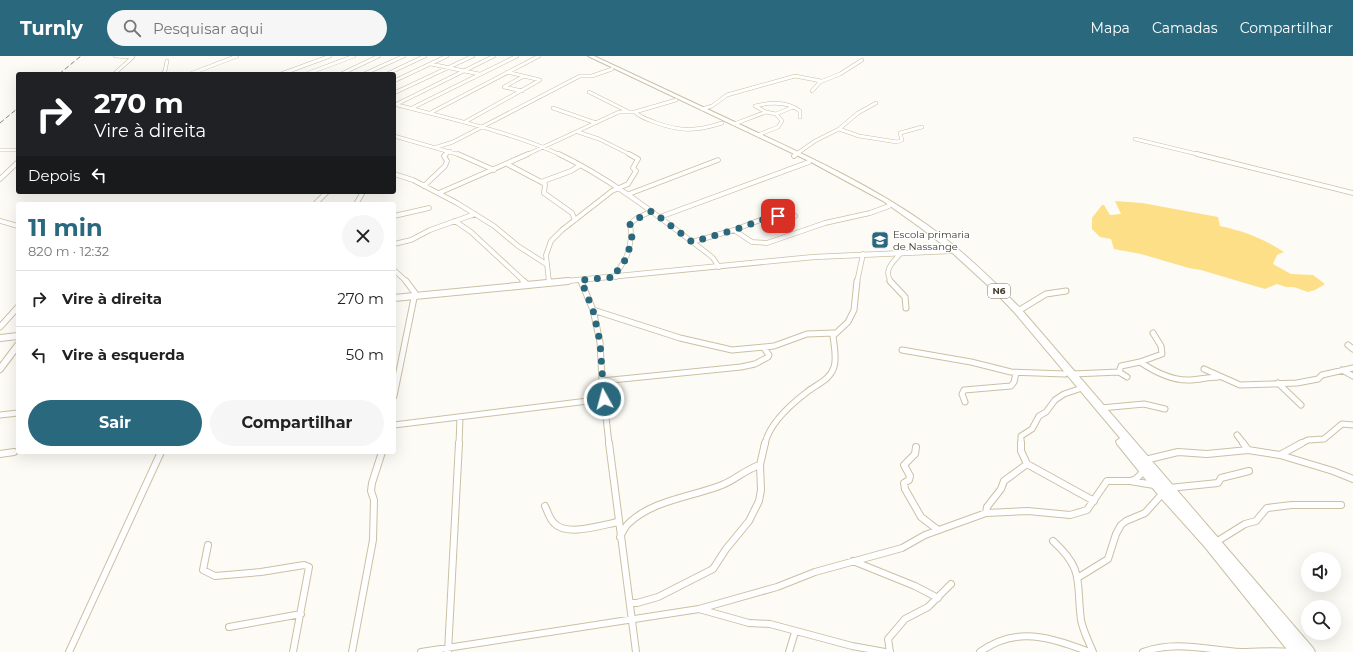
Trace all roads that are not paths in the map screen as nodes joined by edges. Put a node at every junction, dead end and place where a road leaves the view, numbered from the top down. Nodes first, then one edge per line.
1 (115, 56) edge
2 (237, 56) edge
3 (330, 56) edge
4 (354, 56) edge
5 (379, 56) edge
6 (404, 56) edge
7 (425, 56) edge
8 (447, 56) edge
9 (473, 56) edge
10 (494, 56) edge
11 (517, 56) edge
12 (531, 56) edge
13 (539, 56) edge
14 (585, 56) edge
15 (590, 56) edge
16 (535, 58) junction
17 (862, 60) dead end
18 (167, 61) dead end
19 (431, 64) junction
20 (449, 67) junction
21 (612, 69) junction
22 (464, 71) junction
23 (116, 72) edge
24 (164, 72) edge
25 (195, 72) edge
26 (286, 72) edge
27 (311, 72) edge
28 (345, 72) edge
29 (368, 72) edge
30 (391, 72) edge
31 (507, 72) junction
32 (479, 74) junction
33 (524, 76) junction
34 (396, 80) edge
35 (822, 80) junction
36 (812, 91) dead end
37 (396, 92) edge
38 (522, 92) junction
39 (589, 92) dead end
40 (676, 100) junction
41 (876, 103) dead end
42 (396, 104) edge
43 (396, 104) edge
44 (793, 107) junction
45 (412, 108) junction
46 (553, 108) dead end
47 (702, 109) junction
48 (627, 111) junction
49 (635, 112) junction
50 (766, 112) junction
51 (430, 113) junction
52 (776, 114) junction
53 (800, 118) dead end
54 (465, 122) junction
55 (596, 122) junction
56 (722, 122) junction
57 (734, 124) junction
58 (482, 127) junction
59 (922, 127) dead end
60 (839, 129) junction
61 (578, 132) junction
62 (758, 136) junction
63 (396, 137) edge
64 (1135, 140) dead end
65 (447, 145) junction
66 (437, 147) junction
67 (543, 148) junction
68 (444, 149) junction
69 (0, 150) edge
70 (16, 150) edge
71 (450, 151) junction
72 (796, 155) junction
73 (718, 160) dead end
74 (809, 162) junction
75 (16, 164) edge
76 (507, 164) junction
77 (579, 166) junction
78 (494, 170) junction
79 (396, 175) edge
80 (0, 179) edge
81 (541, 182) junction
82 (424, 186) junction
83 (618, 187) junction
84 (439, 193) junction
85 (1353, 193) edge
86 (325, 194) edge
87 (629, 194) junction
88 (317, 202) edge
89 (889, 206) junction
90 (429, 208) dead end
91 (652, 211) junction
92 (475, 214) junction
93 (396, 216) edge
94 (660, 216) junction
95 (795, 216) dead end
96 (575, 220) junction
97 (455, 221) junction
98 (2, 222) edge
99 (16, 226) edge
100 (734, 230) junction
101 (692, 242) junction
102 (396, 244) edge
103 (950, 251) junction
104 (901, 253) junction
105 (863, 254) junction
106 (546, 264) junction
107 (719, 267) junction
108 (396, 272) edge
109 (616, 277) junction
110 (581, 280) junction
111 (549, 283) junction
112 (528, 285) junction
113 (1066, 291) dead end
114 (415, 296) junction
115 (396, 298) edge
116 (906, 308) dead end
117 (16, 309) edge
118 (593, 310) junction
119 (1018, 311) junction
120 (0, 327) edge
121 (834, 333) junction
122 (1153, 333) dead end
123 (16, 336) edge
124 (0, 338) edge
125 (16, 348) edge
126 (764, 348) junction
127 (902, 350) dead end
128 (1140, 362) junction
129 (1353, 368) edge
130 (0, 369) edge
131 (1204, 369) dead end
132 (1342, 370) junction
133 (1119, 372) junction
134 (1016, 373) junction
135 (1069, 374) junction
136 (1353, 376) edge
137 (1127, 377) dead end
138 (1220, 377) junction
139 (602, 381) junction
140 (1278, 383) junction
141 (396, 386) edge
142 (1079, 389) junction
143 (604, 399) junction
144 (965, 402) dead end
145 (1301, 405) dead end
146 (1101, 408) junction
147 (1165, 409) dead end
148 (16, 413) edge
149 (0, 415) edge
150 (460, 417) junction
151 (1353, 425) edge
152 (396, 426) edge
153 (1237, 435) dead end
154 (916, 447) dead end
155 (1248, 450) junction
156 (14, 452) dead end
157 (0, 454) edge
158 (160, 454) edge
159 (381, 454) edge
160 (1280, 455) junction
161 (1145, 460) junction
162 (1027, 464) junction
163 (760, 465) junction
164 (1145, 470) junction
165 (1249, 471) dead end
166 (1353, 479) edge
167 (1130, 481) junction
168 (1157, 485) junction
169 (1166, 491) junction
170 (1094, 502) junction
171 (545, 506) dead end
172 (1341, 506) dead end
173 (986, 513) junction
174 (618, 522) junction
175 (938, 530) junction
176 (620, 537) junction
177 (1053, 540) dead end
178 (1216, 542) junction
179 (208, 545) dead end
180 (853, 561) junction
181 (1079, 577) junction
182 (951, 584) dead end
183 (938, 598) junction
184 (630, 603) junction
185 (699, 609) junction
186 (301, 614) junction
187 (632, 619) junction
188 (229, 627) dead end
189 (795, 632) junction
190 (449, 650) edge
191 (69, 652) edge
192 (293, 652) edge
193 (352, 652) edge
194 (421, 652) edge
195 (636, 652) edge
196 (789, 652) edge
197 (885, 652) edge
198 (890, 652) edge
199 (980, 652) edge
200 (1091, 652) edge
201 (1143, 652) edge
202 (1291, 652) edge
203 (1297, 652) edge
204 (1308, 652) edge

1 - 23 street
2 - 25 street
3 - 26 street
4 - 27 street
5 - 28 street
6 - 29 street
7 - 30 street
8 - 19 street
9 - 20 street
10 - 22 street
11 - 32 street
12 - 16 street
13 - 16 street
14 - 21 highway, N6
15 - 47 highway, N6
16 - 31 street
17 - 35 street
18 - 24 street
19 - 20 street
19 - 34 street
20 - 22 street
20 - 37 street
21 - 40 highway, N6
21 - 58 street
22 - 32 street
22 - 42 street
31 - 33 street
31 - 51 street
32 - 45 street
33 - 38 street
33 - 38 street
35 - 36 street
35 - 47 street
38 - 54 street
39 - 48 street
40 - 49 street
40 - 56 highway, N6
41 - 60 street
43 - 45 street
44 - 50 street
44 - 52 street
44 - 53 street
45 - 51 street
46 - 55 street
47 - 57 highway, N6
48 - 49 street
48 - 55 street
49 - 56 street
50 - 52 street
50 - 57 street
51 - 54 street
52 - 62 street
54 - 58 street
55 - 61 street
56 - 72 highway, N6
57 - 62 highway, N6
58 - 65 street
58 - 67 street
59 - 60 street
60 - 72 street
61 - 67 street
61 - 83 street
62 - 72 highway, N6
63 - 66 street
64 - 85 street
65 - 66 street
65 - 68 street
66 - 68 street
67 - 76 street
67 - 77 street
68 - 71 street
69 - 70 street
71 - 78 street
71 - 82 street
72 - 74 highway, N6
72 - 119 highway, N6
73 - 87 street
74 - 89 highway, N6
74 - 94 street
75 - 80 street
76 - 78 street
76 - 81 street
77 - 81 street
77 - 83 street
78 - 84 street
79 - 82 street
81 - 96 street
82 - 84 street
83 - 87 street
83 - 96 street
84 - 92 street
86 - 88 street
87 - 91 street
89 - 100 street
89 - 103 highway, N6
90 - 93 street
91 - 94 street
91 - 109 street
92 - 97 street
92 - 106 street
94 - 101 street
95 - 100 street
96 - 106 street
97 - 102 street
97 - 112 street
98 - 99 street
100 - 101 street
101 - 107 street
103 - 104 street
103 - 135 highway, N6
104 - 105 street
104 - 116 street
105 - 107 street
105 - 121 street
106 - 111 street
107 - 109 street
108 - 114 street
109 - 110 street
110 - 111 street
110 - 118 street
111 - 112 street
112 - 114 street
113 - 119 street
114 - 115 street
114 - 141 street
117 - 120 street
118 - 126 street
118 - 139 street
119 - 135 highway, N6
121 - 126 street
121 - 163 street
122 - 128 street
123 - 124 street
125 - 130 street
126 - 139 street
127 - 134 street
128 - 133 street
128 - 138 street
129 - 132 street
131 - 138 street
132 - 136 street
132 - 140 street
133 - 135 street
133 - 137 street
134 - 135 street
134 - 144 street
135 - 142 highway, N6
135 - 146 highway, N6
138 - 140 street
139 - 143 street
140 - 145 street
142 - 162 street
142 - 164 highway, N6
143 - 150 street
143 - 174 street
146 - 147 street
146 - 161 highway, N6
148 - 149 street
150 - 152 street
150 - 190 street
151 - 160 street
153 - 155 street
154 - 175 street
155 - 160 street
155 - 161 street
156 - 157 street
158 - 191 street
159 - 193 street
160 - 166 street
161 - 169 highway, N6
162 - 170 street
162 - 173 street
163 - 176 street
163 - 184 street
164 - 167 street
164 - 168 highway, N6
165 - 169 street
167 - 168 street
167 - 170 street
168 - 169 highway, N6
169 - 178 highway, N6
169 - 181 street
169 - 203 highway, N6
170 - 173 street
171 - 174 street
172 - 178 street
173 - 175 street
174 - 176 street
175 - 180 street
176 - 184 street
177 - 181 street
178 - 204 highway, N6
179 - 186 street
180 - 183 street
180 - 185 street
181 - 200 street
182 - 183 street
183 - 198 street
184 - 187 street
185 - 187 street
185 - 189 street
186 - 188 street
186 - 192 street
187 - 190 street
187 - 195 street
189 - 196 street
189 - 197 street
190 - 194 street
199 - 200 street
201 - 202 street

